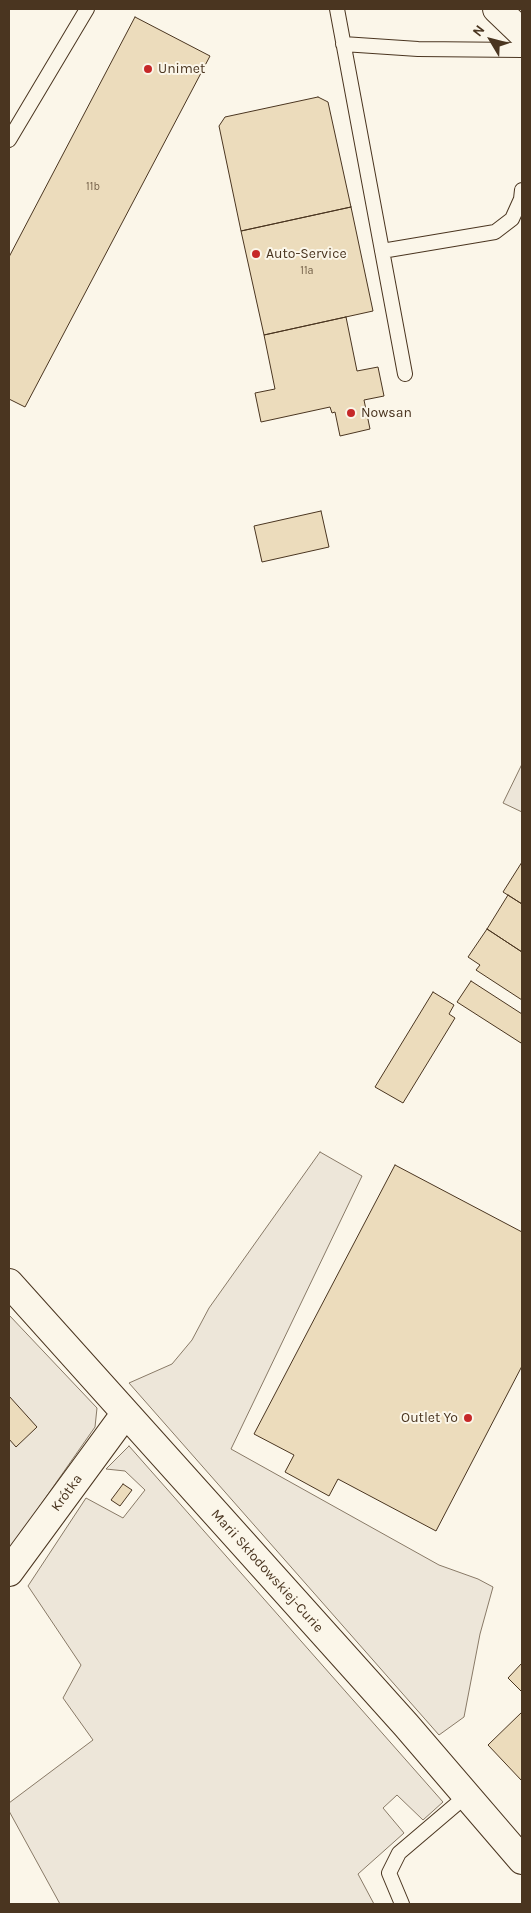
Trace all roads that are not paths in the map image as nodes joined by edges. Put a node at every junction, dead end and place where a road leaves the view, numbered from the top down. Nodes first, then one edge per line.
1 (88, 9) edge
2 (337, 9) edge
3 (496, 9) edge
4 (522, 32) edge
5 (343, 44) junction
6 (522, 50) edge
7 (9, 140) edge
8 (522, 190) edge
9 (382, 251) junction
10 (405, 374) dead end
11 (9, 1284) edge
12 (125, 1414) junction
13 (9, 1572) edge
14 (466, 1796) junction
15 (522, 1860) edge
16 (402, 1904) edge

1 - 7 lane
2 - 5 lane
3 - 4 street
5 - 6 lane
5 - 9 lane
8 - 9 lane
9 - 10 lane
11 - 12 street, Marii Skłodowskiej-Curie
12 - 13 street, Krótka
12 - 14 street, Marii Skłodowskiej-Curie
14 - 15 street, Marii Skłodowskiej-Curie
14 - 16 lane

